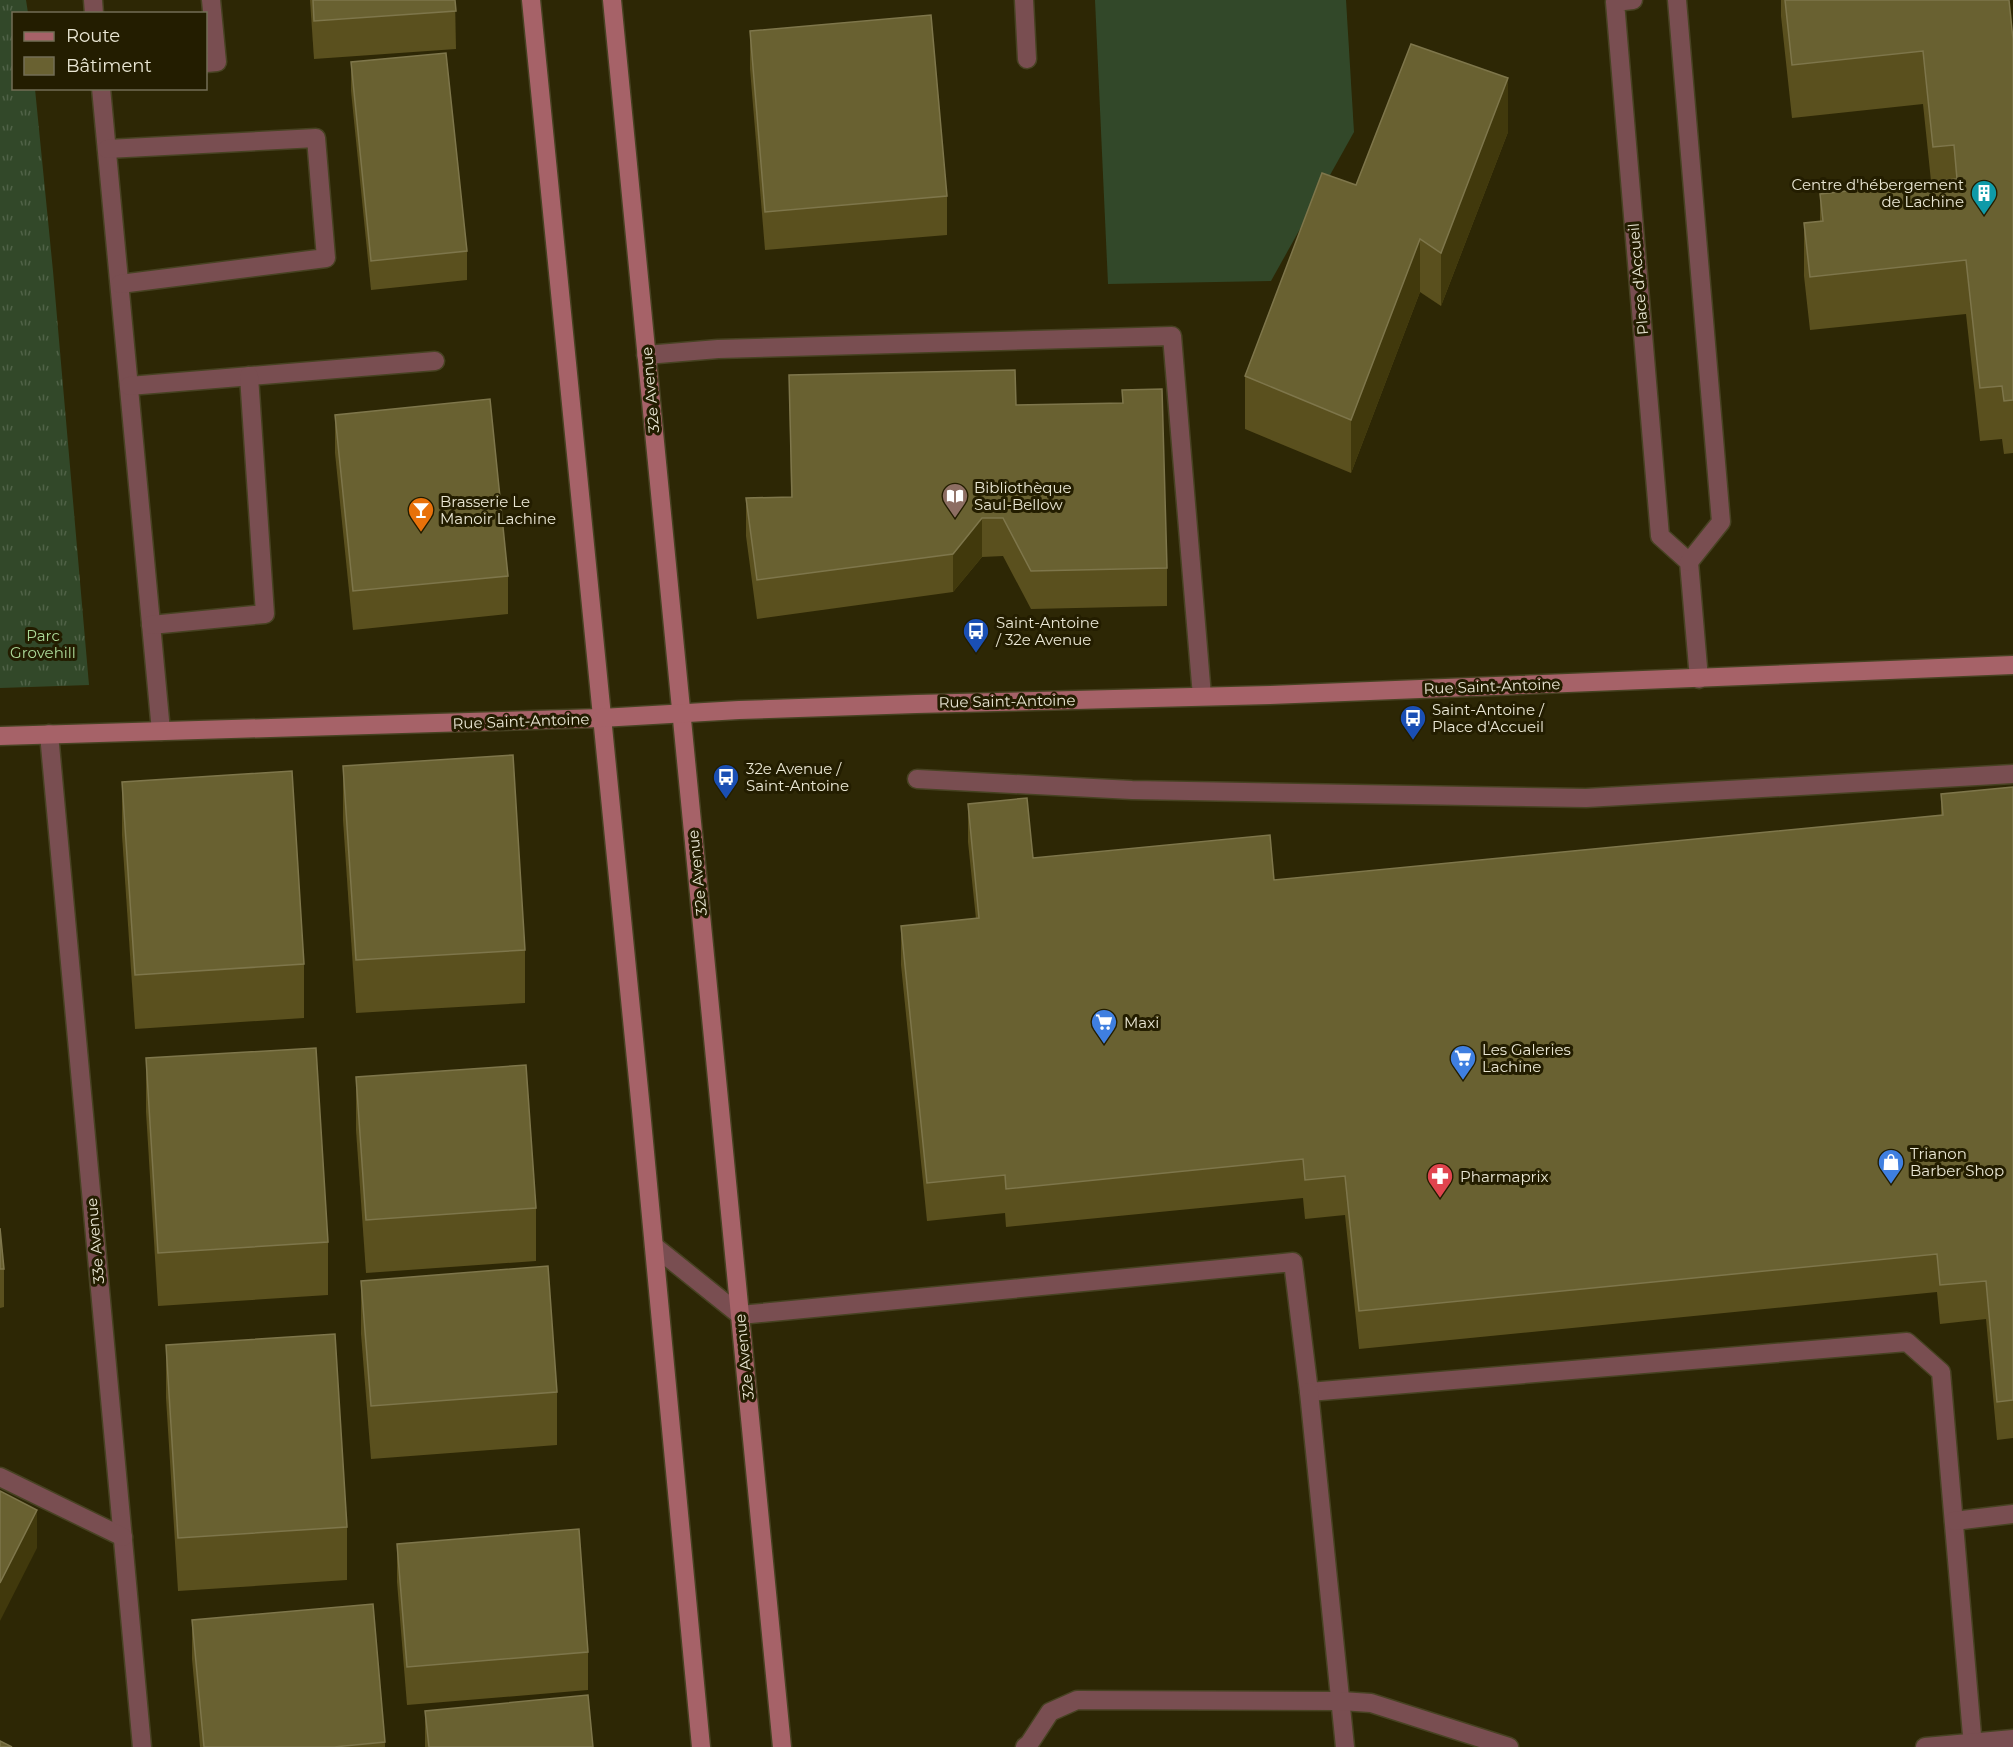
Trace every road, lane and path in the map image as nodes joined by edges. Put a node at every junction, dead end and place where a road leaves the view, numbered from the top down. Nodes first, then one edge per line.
1 (211, 0) edge
2 (531, 0) edge
3 (612, 0) edge
4 (1024, 0) edge
5 (1633, 0) edge
6 (1677, 0) edge
7 (1027, 59) dead end
8 (207, 63) edge
9 (101, 90) edge
10 (107, 149) junction
11 (120, 284) junction
12 (646, 355) junction
13 (435, 361) dead end
14 (249, 376) junction
15 (129, 386) junction
16 (1689, 562) junction
17 (151, 625) junction
18 (2013, 665) edge
19 (1700, 679) junction
20 (1202, 696) junction
21 (681, 714) junction
22 (602, 718) junction
23 (161, 731) junction
24 (49, 734) junction
25 (0, 736) edge
26 (2013, 774) edge
27 (917, 779) dead end
28 (654, 1246) junction
29 (740, 1315) junction
30 (1309, 1392) junction
31 (0, 1477) edge
32 (2013, 1514) edge
33 (1954, 1521) junction
34 (123, 1537) junction
35 (1341, 1701) junction
36 (2013, 1739) edge
37 (1972, 1745) edge
38 (142, 1747) edge
39 (701, 1747) edge
40 (782, 1747) edge
41 (1026, 1747) edge
42 (1346, 1747) edge
43 (1509, 1747) edge
44 (1925, 1747) edge

1 - 8 street
2 - 22 main road
3 - 12 main road, 32e Avenue
4 - 7 street
5 - 16 street, Place d'Accueil
6 - 16 street
9 - 10 street
10 - 11 street
10 - 11 street
11 - 15 street
12 - 20 street
12 - 21 main road, 32e Avenue
13 - 14 street
14 - 15 street
14 - 17 street
15 - 17 street
16 - 19 street
17 - 23 street
18 - 19 main road, Rue Saint-Antoine
19 - 20 main road, Rue Saint-Antoine
20 - 21 main road, Rue Saint-Antoine
21 - 22 main road, Rue Saint-Antoine
21 - 29 main road, 32e Avenue
22 - 23 main road, Rue Saint-Antoine
22 - 28 main road
23 - 24 main road, Rue Saint-Antoine
24 - 25 main road, Rue Saint-Antoine
24 - 34 street, 33e Avenue
26 - 27 street
28 - 29 street
28 - 39 main road
29 - 30 street
29 - 40 main road, 32e Avenue
30 - 33 street
30 - 35 street
31 - 34 street
32 - 33 street
33 - 37 street
34 - 38 street, 33e Avenue
35 - 41 street
35 - 42 street
35 - 43 street
36 - 37 street
37 - 44 street

